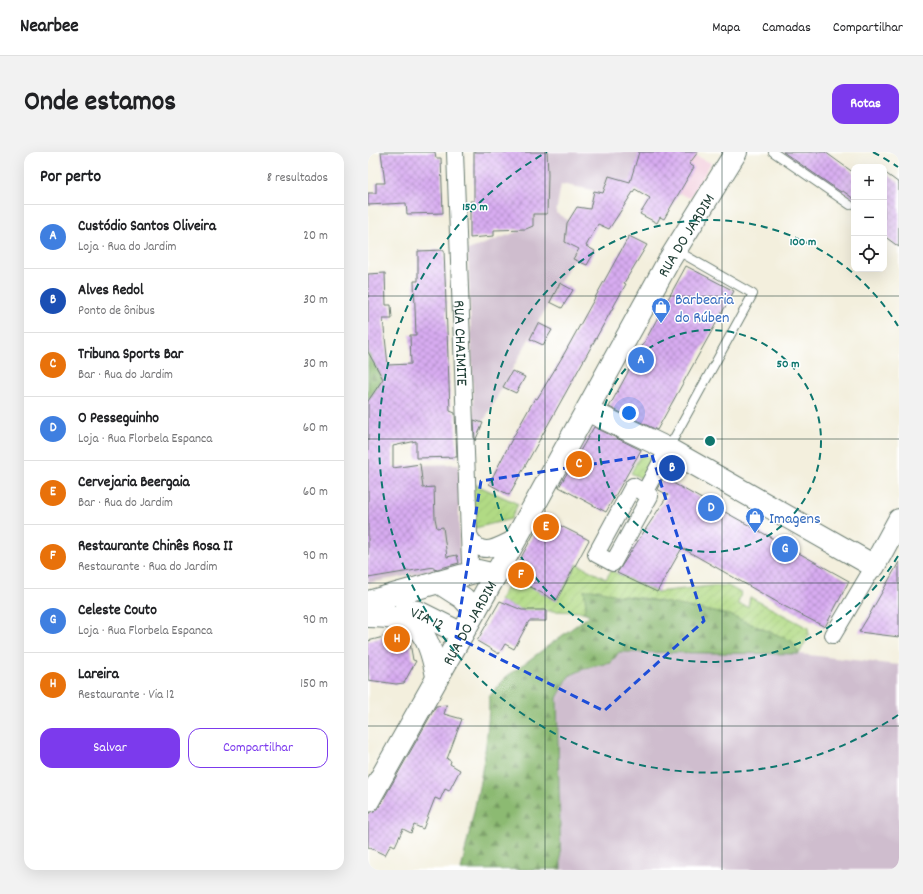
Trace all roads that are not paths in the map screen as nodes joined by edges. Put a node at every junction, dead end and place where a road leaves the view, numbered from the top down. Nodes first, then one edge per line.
1 (455, 152) edge
2 (736, 152) edge
3 (773, 152) edge
4 (850, 204) dead end
5 (676, 250) junction
6 (587, 410) junction
7 (668, 449) junction
8 (644, 493) dead end
9 (899, 520) edge
10 (469, 535) junction
11 (517, 537) junction
12 (874, 566) junction
13 (473, 572) junction
14 (495, 575) junction
15 (438, 582) junction
16 (368, 602) edge
17 (475, 611) junction
18 (368, 614) edge
19 (462, 634) junction
20 (834, 635) dead end
21 (437, 676) junction
22 (368, 801) edge

1 - 10 street, RUA CHAIMITE
2 - 5 main road, RUA DO JARDIM
3 - 4 lane
5 - 6 main road, RUA DO JARDIM
5 - 7 lane
6 - 7 main road
6 - 11 main road, RUA DO JARDIM
7 - 8 street
7 - 12 main road
9 - 12 main road
10 - 11 street
10 - 13 street, RUA CHAIMITE
11 - 14 main road, RUA DO JARDIM
12 - 20 street
13 - 14 main road, VIA 12
13 - 15 main road, VIA 12
14 - 17 main road, RUA DO JARDIM
15 - 16 main road, VIA 12
15 - 17 main road
17 - 19 main road, RUA DO JARDIM
18 - 19 main road, VIA 12
18 - 21 main road, VIA 12
19 - 21 main road, RUA DO JARDIM
21 - 22 main road, RUA DO JARDIM

